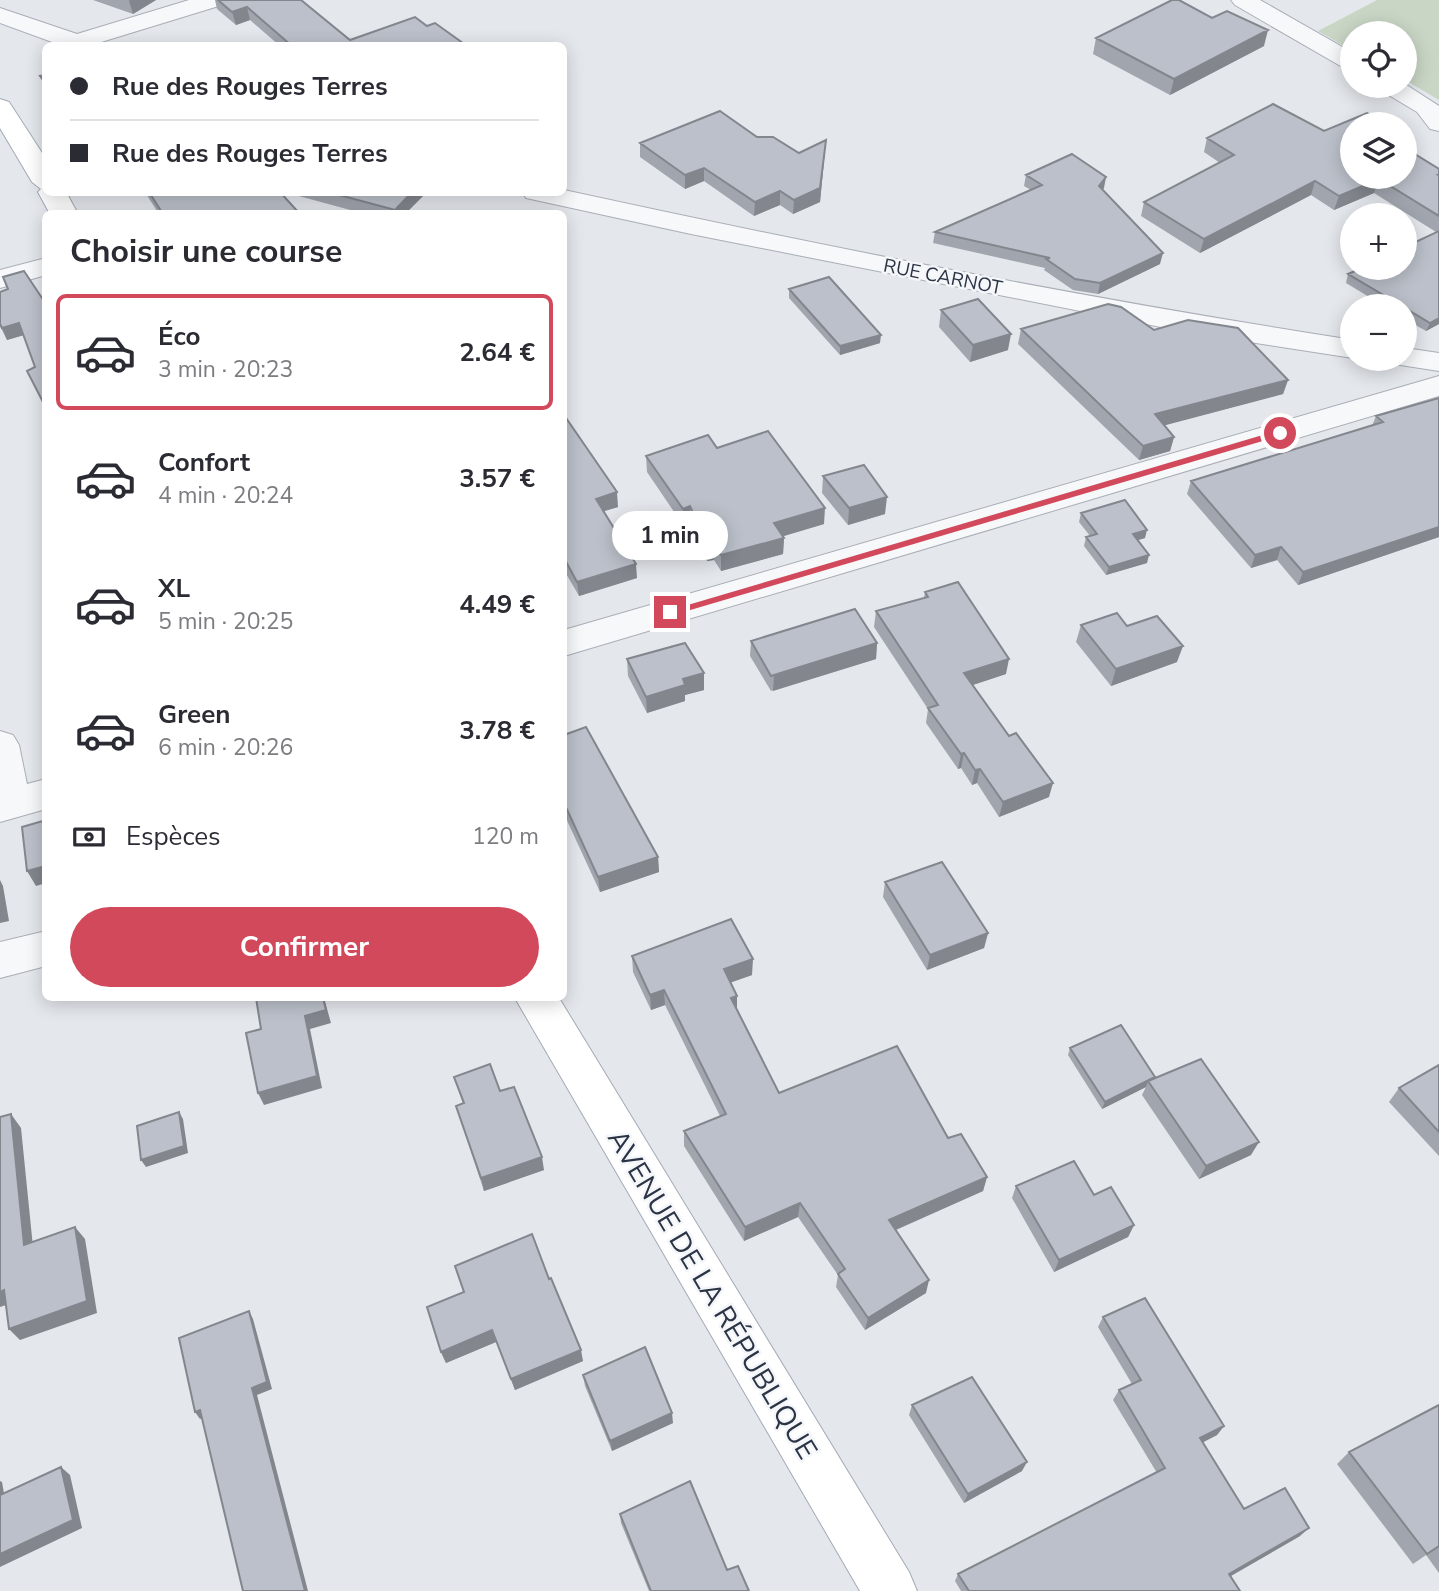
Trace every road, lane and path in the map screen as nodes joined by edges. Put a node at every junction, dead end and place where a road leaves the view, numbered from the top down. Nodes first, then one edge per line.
1 (214, 0) edge
2 (1243, 0) edge
3 (1, 16) edge
4 (76, 42) edge
5 (88, 42) edge
6 (1340, 56) edge
7 (1409, 98) edge
8 (0, 107) edge
9 (1435, 115) edge
10 (42, 175) edge
11 (553, 196) edge
12 (566, 199) junction
13 (547, 210) edge
14 (42, 267) edge
15 (0, 279) edge
16 (1340, 347) edge
17 (1417, 359) edge
18 (1439, 362) edge
19 (1439, 386) edge
20 (567, 642) edge
21 (0, 745) edge
22 (19, 802) edge
23 (42, 949) edge
24 (0, 960) edge
25 (538, 1001) edge
26 (890, 1591) edge

1 - 5 street
2 - 6 street
3 - 4 street
7 - 9 street
8 - 10 main road
11 - 12 street, RUE CARNOT
12 - 13 street
12 - 16 street, RUE CARNOT
14 - 15 street
17 - 18 street
19 - 20 street
21 - 22 street
23 - 24 street
25 - 26 main road, AVENUE DE LA RÉPUBLIQUE

